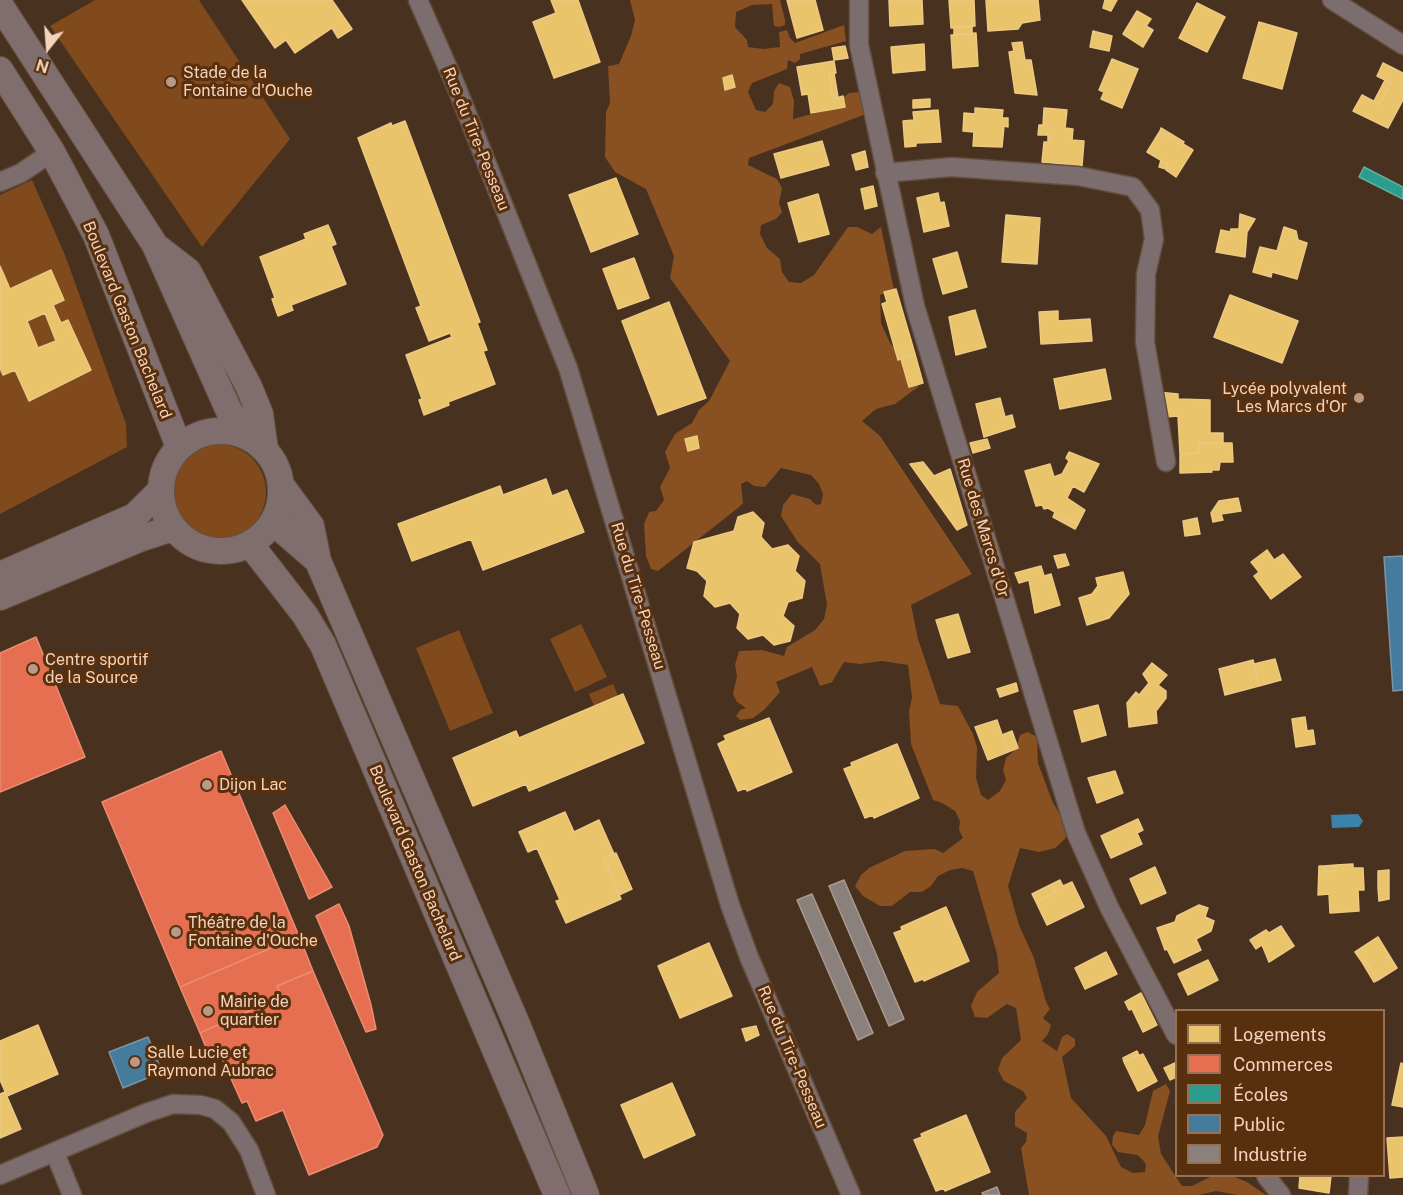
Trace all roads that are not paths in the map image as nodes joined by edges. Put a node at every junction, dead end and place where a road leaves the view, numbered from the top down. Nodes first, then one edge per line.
1 (418, 0) edge
2 (859, 0) edge
3 (1332, 0) edge
4 (0, 5) edge
5 (1403, 45) edge
6 (0, 69) edge
7 (52, 152) junction
8 (885, 173) junction
9 (0, 182) edge
10 (258, 444) junction
11 (179, 447) junction
12 (1166, 462) dead end
13 (281, 485) junction
14 (159, 492) junction
15 (273, 522) junction
16 (173, 528) junction
17 (250, 544) junction
18 (318, 561) junction
19 (0, 575) edge
20 (0, 597) edge
21 (1175, 1033) edge
22 (55, 1153) junction
23 (0, 1175) edge
24 (1267, 1177) edge
25 (1359, 1177) edge
26 (72, 1195) edge
27 (266, 1195) edge
28 (557, 1195) edge
29 (586, 1195) edge
30 (851, 1195) edge
31 (1281, 1195) edge
32 (1358, 1195) edge

1 - 30 street, Rue du Tire-Pesseau
2 - 8 street, Rue des Marcs d'Or
3 - 5 street
4 - 10 main road
6 - 7 main road, Boulevard Gaston Bachelard
7 - 9 street
7 - 11 main road, Boulevard Gaston Bachelard
8 - 12 street
8 - 21 street, Rue des Marcs d'Or
10 - 11 main road
10 - 13 main road
11 - 14 main road
13 - 15 main road
13 - 18 main road, Boulevard Gaston Bachelard
14 - 16 main road
14 - 19 main road
15 - 17 main road
15 - 18 main road, Boulevard Gaston Bachelard
16 - 17 main road
16 - 20 main road
17 - 28 main road, Boulevard Gaston Bachelard
18 - 29 main road, Boulevard Gaston Bachelard
22 - 23 street
22 - 26 street
22 - 27 street
24 - 31 street
25 - 32 street

